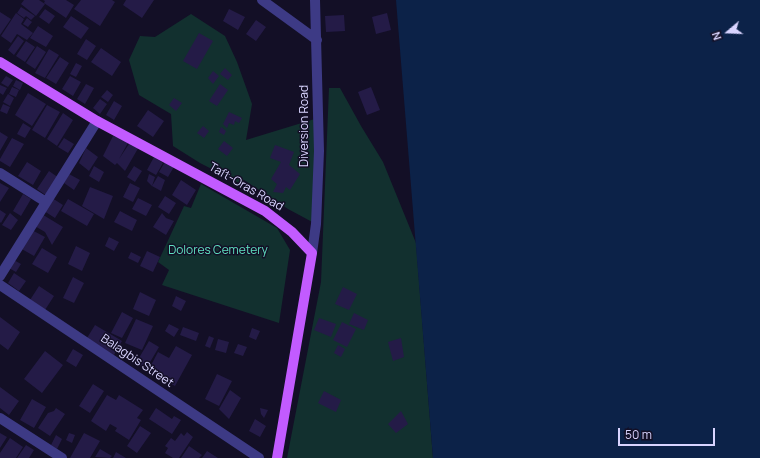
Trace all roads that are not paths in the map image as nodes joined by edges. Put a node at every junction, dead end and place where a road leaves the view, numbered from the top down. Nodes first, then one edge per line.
1 (262, 0) edge
2 (315, 0) edge
3 (317, 40) junction
4 (0, 62) edge
5 (97, 121) junction
6 (0, 173) edge
7 (46, 202) junction
8 (312, 253) junction
9 (0, 276) edge
10 (0, 285) edge
11 (0, 418) edge
12 (62, 458) edge
13 (259, 458) edge
14 (277, 458) edge

1 - 3 street
2 - 3 street, Diversion Road
3 - 8 street, Diversion Road
4 - 5 main road, Taft-Oras Road
5 - 7 street
5 - 8 main road, Taft-Oras Road
6 - 7 street
7 - 9 street
8 - 14 main road
10 - 13 street, Balagbis Street
11 - 12 street

